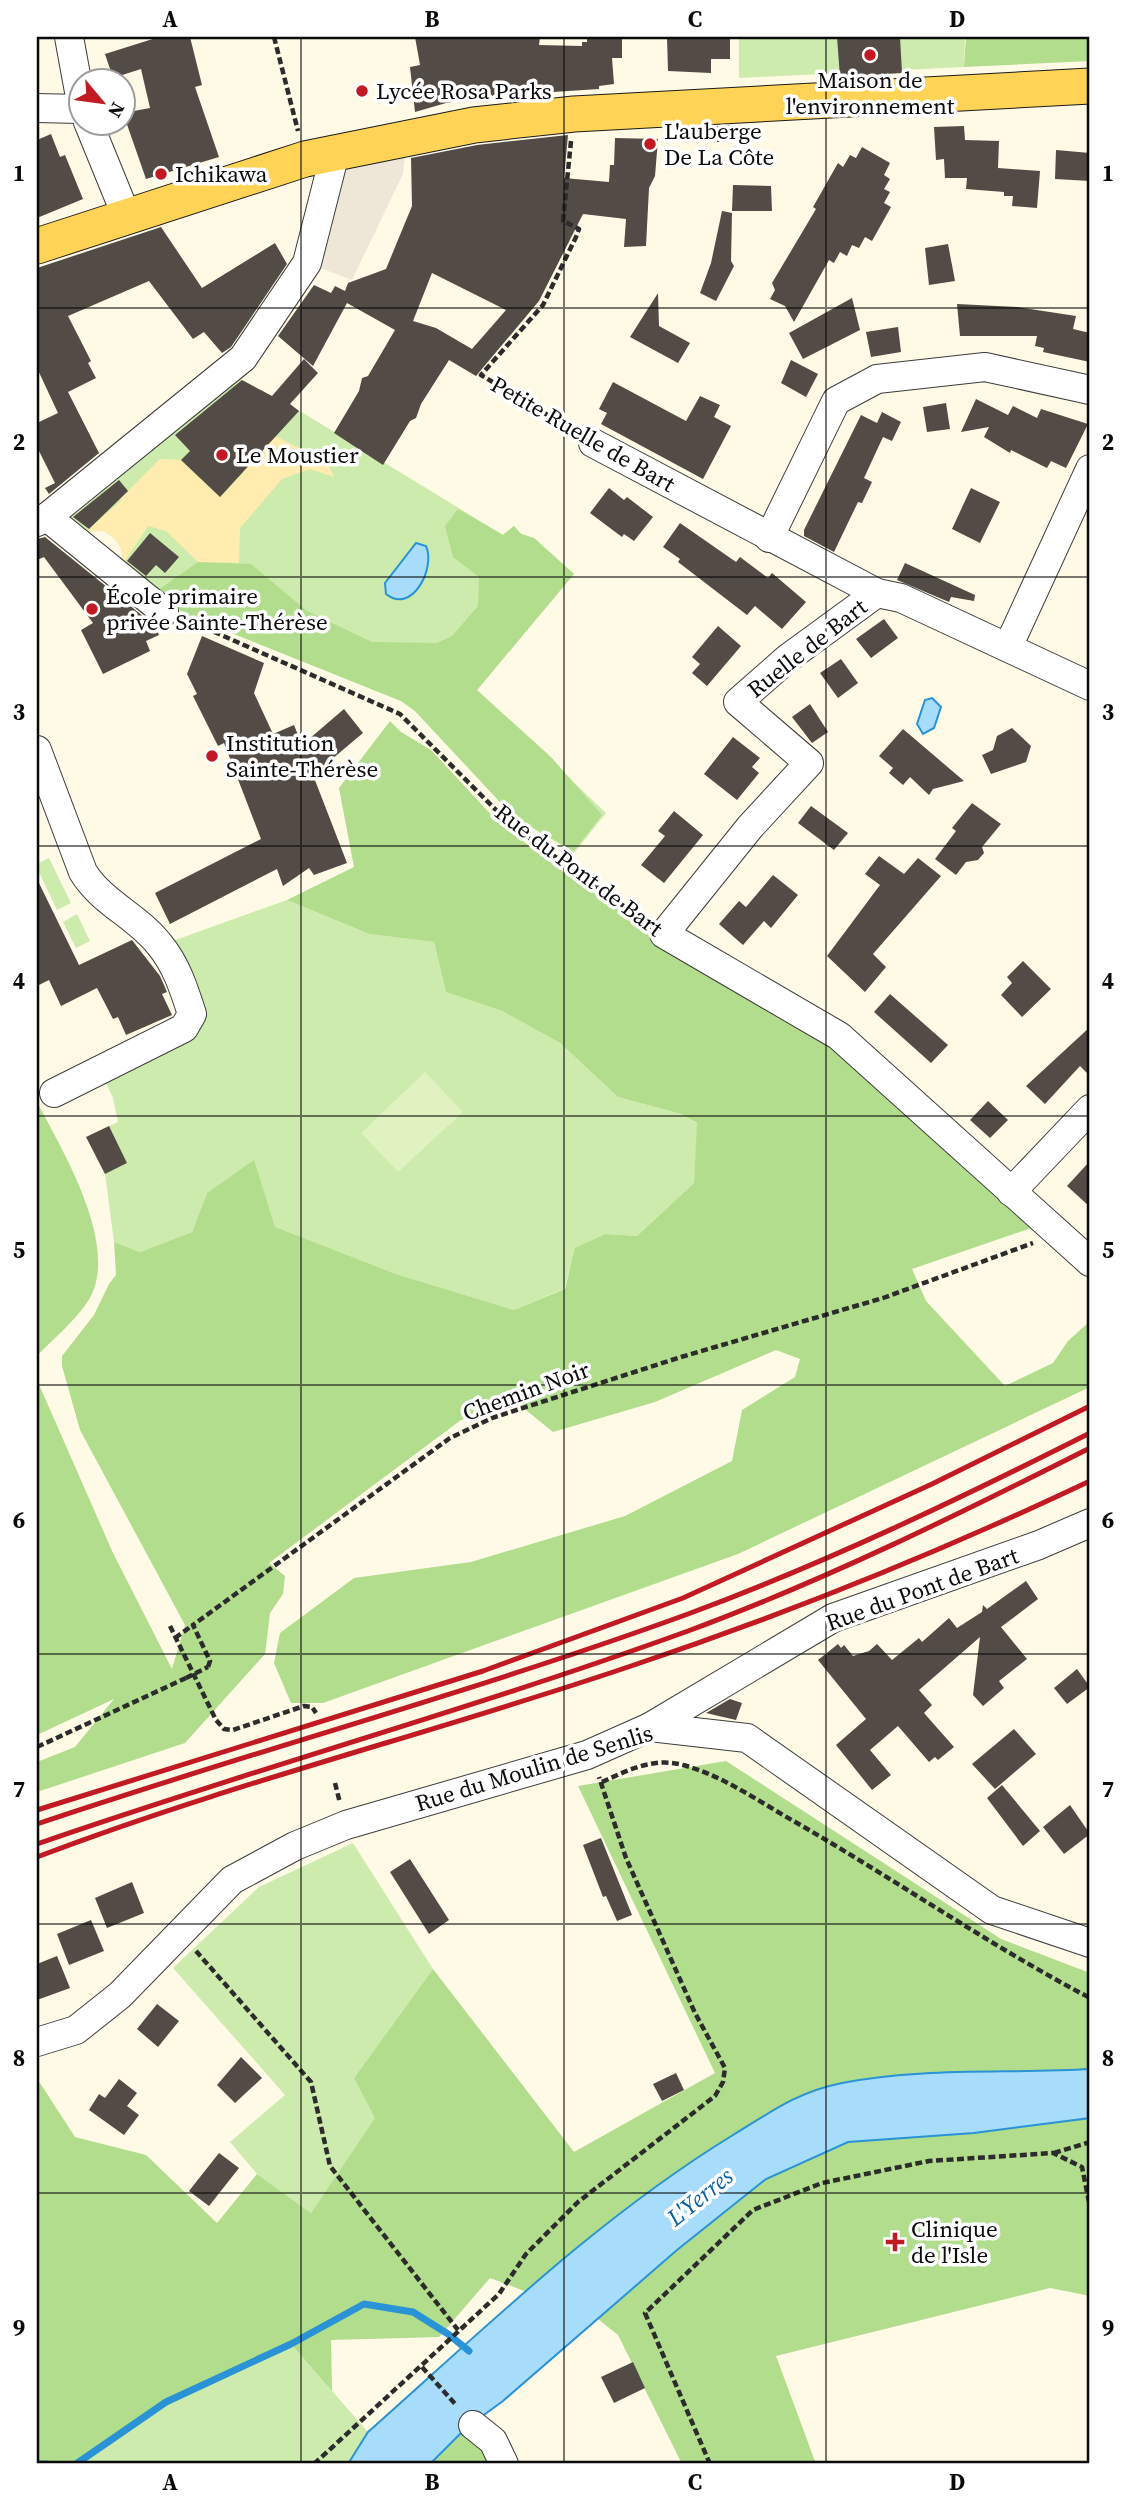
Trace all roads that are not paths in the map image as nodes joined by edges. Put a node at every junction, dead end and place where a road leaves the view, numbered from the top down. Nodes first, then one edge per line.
1 (69, 37) edge
2 (74, 66) edge
3 (1090, 86) edge
4 (37, 108) edge
5 (66, 109) edge
6 (94, 136) edge
7 (320, 156) junction
8 (126, 215) junction
9 (37, 246) edge
10 (1090, 390) edge
11 (593, 443) road end
12 (1090, 469) edge
13 (42, 519) edge
14 (769, 538) junction
15 (877, 593) junction
16 (164, 612) road end
17 (1008, 647) junction
18 (1090, 686) edge
19 (37, 750) edge
20 (664, 934) joint
21 (54, 1093) dead end
22 (1090, 1109) edge
23 (1012, 1192) junction
24 (1079, 1246) edge
25 (1090, 1522) edge
26 (650, 1727) junction
27 (1090, 1943) edge
28 (37, 2042) edge
29 (473, 2424) road end
30 (504, 2464) edge

1 - 2 street
3 - 7 main road
4 - 5 street
6 - 8 street
7 - 8 main road
7 - 13 street
8 - 9 main road
10 - 14 street
11 - 14 street, Petite Ruelle de Bart
12 - 17 street
13 - 16 street
14 - 15 street, Petite Ruelle de Bart
15 - 17 street, Ruelle de Bart
15 - 20 street, Ruelle de Bart
17 - 18 street, Ruelle de Bart
19 - 21 street
20 - 23 street, Rue du Pont de Bart
22 - 23 street
23 - 24 street, Rue du Pont de Bart
25 - 26 street, Rue du Pont de Bart
26 - 27 street, Rue du Moulin de Senlis
26 - 28 street, Rue du Moulin de Senlis
29 - 30 street

